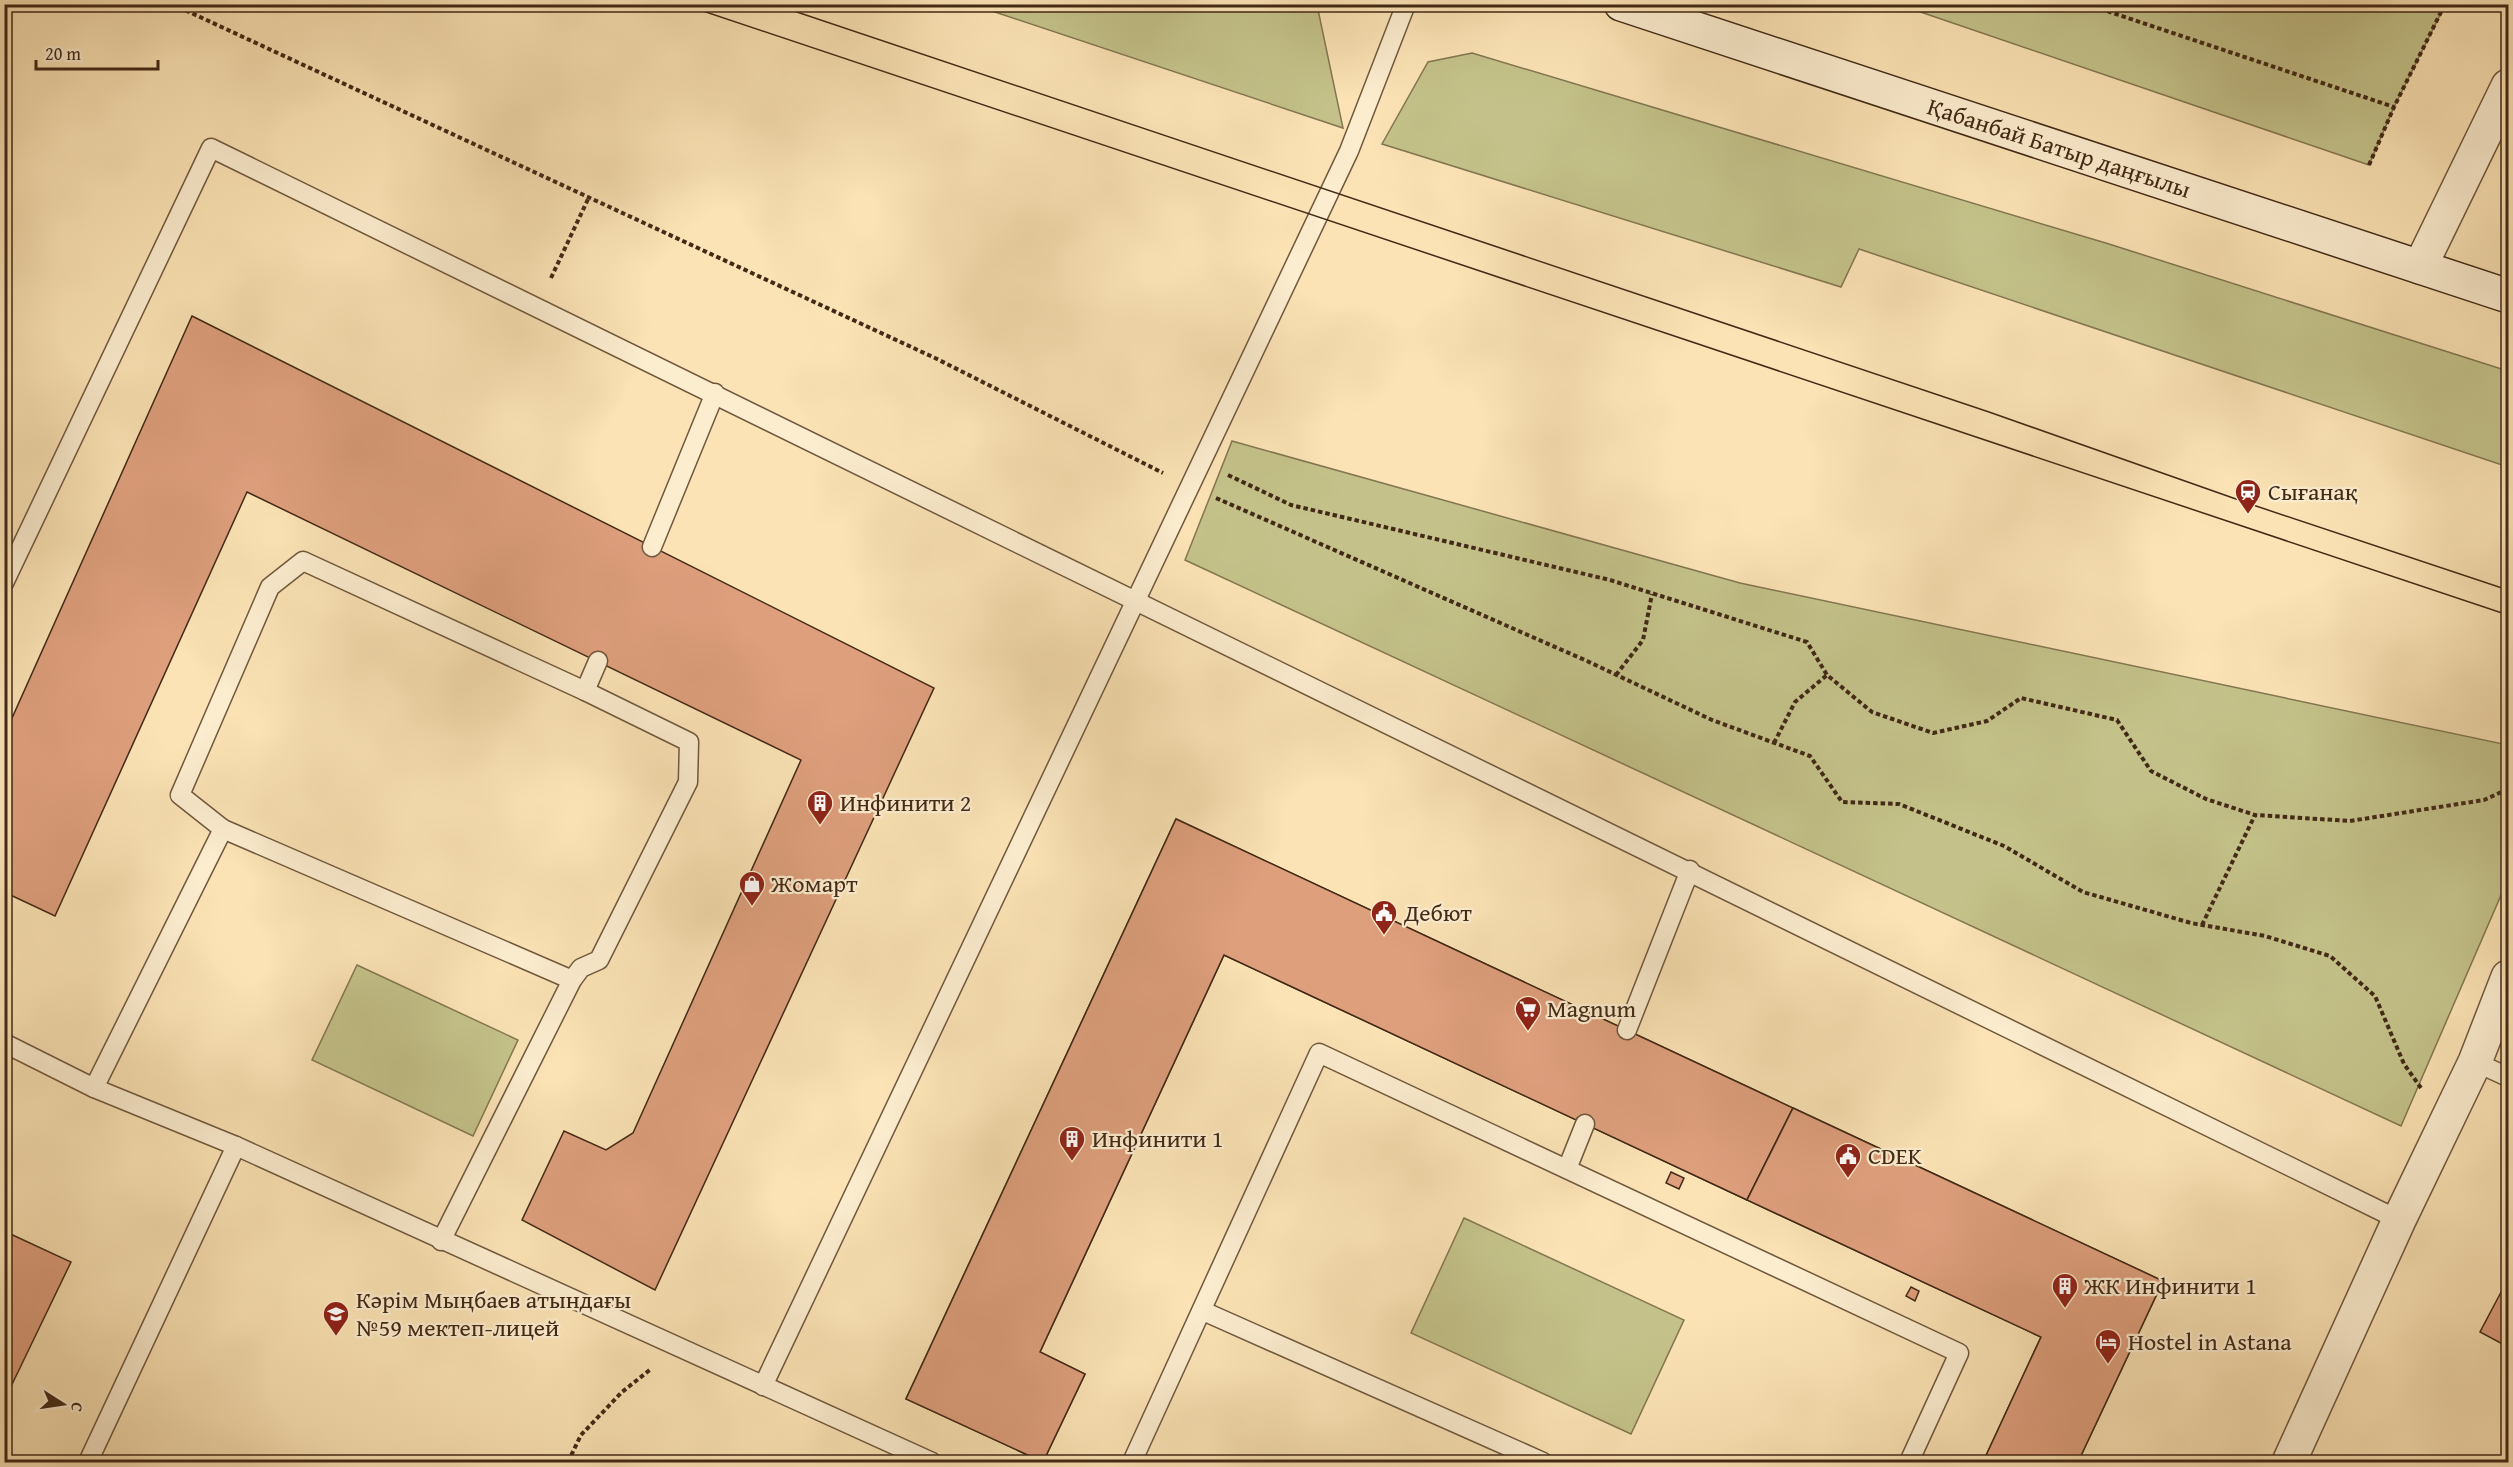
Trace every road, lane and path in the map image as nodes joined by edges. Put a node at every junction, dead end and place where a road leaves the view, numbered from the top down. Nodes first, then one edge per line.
1 (172, 4) edge
2 (1407, 4) edge
3 (1621, 4) edge
4 (2085, 4) edge
5 (2445, 4) edge
6 (2508, 86) edge
7 (2394, 107) junction
8 (2369, 165) dead end
9 (589, 197) junction
10 (2420, 267) junction
11 (2505, 293) edge
12 (538, 305) junction
13 (715, 393) junction
14 (1201, 461) junction
15 (1189, 486) junction
16 (651, 547) dead end
17 (4, 583) edge
18 (1652, 594) junction
19 (1136, 597) junction
20 (598, 661) dead end
21 (1616, 675) junction
22 (1827, 675) junction
23 (585, 691) junction
24 (1774, 743) junction
25 (2508, 789) edge
26 (2255, 814) junction
27 (223, 829) junction
28 (1690, 870) junction
29 (2202, 925) junction
30 (2508, 977) edge
31 (572, 980) junction
32 (1627, 1030) dead end
33 (4, 1043) edge
34 (2475, 1062) junction
35 (2508, 1077) edge
36 (94, 1088) junction
37 (2445, 1123) junction
38 (1585, 1124) dead end
39 (236, 1146) junction
40 (1567, 1169) junction
41 (2399, 1220) junction
42 (441, 1241) junction
43 (1203, 1311) junction
44 (678, 1348) junction
45 (763, 1386) junction
46 (88, 1462) edge
47 (568, 1462) edge
48 (932, 1462) edge
49 (1132, 1462) edge
50 (1543, 1462) edge
51 (1909, 1462) edge
52 (2289, 1462) edge

1 - 9 path
2 - 14 lane
3 - 10 main road, Қабанбай Батыр даңғылы
4 - 7 path
5 - 7 path
6 - 10 main road
7 - 8 path
9 - 12 path
9 - 15 path
10 - 11 main road, Қабанбай Батыр даңғылы
12 - 13 lane
12 - 17 lane
13 - 16 lane
13 - 19 lane
14 - 15 lane
14 - 18 path
15 - 19 lane
15 - 21 path
18 - 21 path
18 - 22 path
19 - 28 lane
19 - 45 lane
20 - 23 lane
21 - 24 path
22 - 24 path
22 - 26 path
23 - 27 lane
23 - 31 lane
24 - 29 path
25 - 26 path
26 - 29 path
27 - 31 lane
27 - 36 lane
28 - 32 lane
28 - 41 lane
29 - 37 path
30 - 34 main road
31 - 42 lane
33 - 36 lane
34 - 35 lane
34 - 37 main road
36 - 39 lane
37 - 41 main road
38 - 40 lane
39 - 42 lane
39 - 46 lane
40 - 43 lane
40 - 51 lane
41 - 52 main road
42 - 44 lane
43 - 49 lane
43 - 50 lane
44 - 45 lane
44 - 47 path
45 - 48 lane

